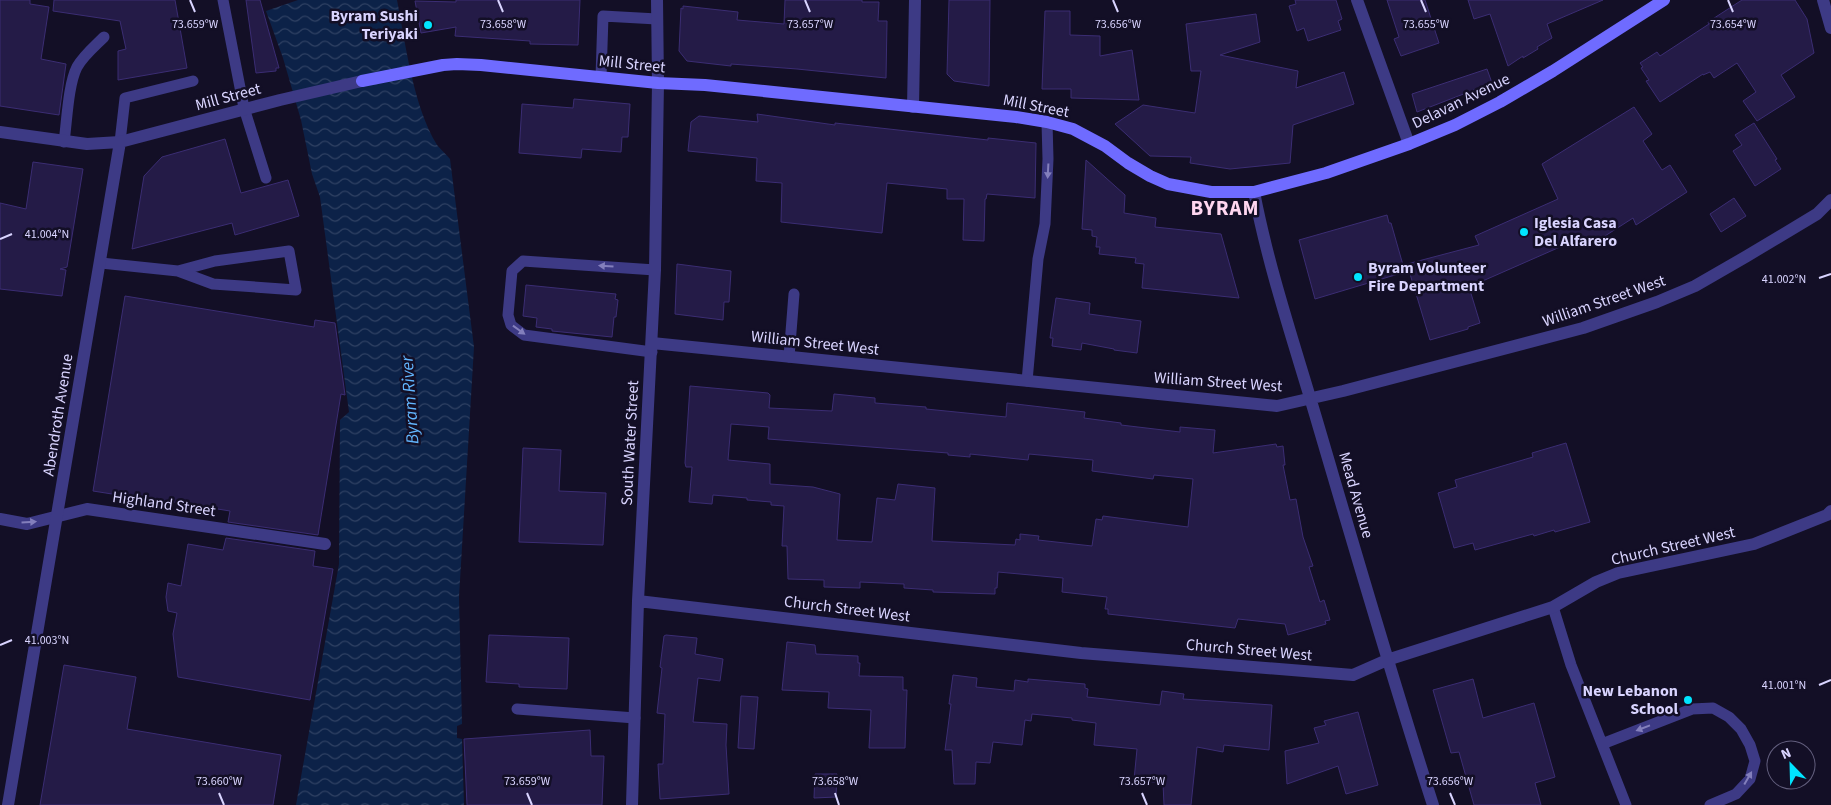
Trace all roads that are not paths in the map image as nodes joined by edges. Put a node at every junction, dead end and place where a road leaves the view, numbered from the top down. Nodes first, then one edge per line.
1 (223, 0) edge
2 (657, 0) edge
3 (915, 0) edge
4 (1357, 0) edge
5 (1664, 0) edge
6 (1823, 0) edge
7 (657, 19) junction
8 (1831, 28) edge
9 (104, 37) dead end
10 (601, 77) junction
11 (193, 81) dead end
12 (362, 82) joint
13 (658, 84) junction
14 (913, 106) junction
15 (244, 108) junction
16 (1047, 122) junction
17 (0, 132) edge
18 (64, 142) junction
19 (120, 142) junction
20 (1409, 144) junction
21 (266, 178) dead end
22 (1254, 192) junction
23 (1831, 200) edge
24 (100, 263) junction
25 (655, 270) junction
26 (178, 271) junction
27 (794, 294) dead end
28 (652, 347) junction
29 (789, 357) junction
30 (1027, 381) junction
31 (1310, 399) junction
32 (1831, 510) edge
33 (58, 516) junction
34 (0, 519) edge
35 (325, 544) dead end
36 (638, 601) junction
37 (1553, 606) junction
38 (1387, 660) junction
39 (517, 710) dead end
40 (635, 718) junction
41 (1602, 744) junction
42 (8, 805) edge
43 (632, 805) edge
44 (1433, 805) edge
45 (1626, 805) edge
46 (1710, 805) edge

1 - 15 lane
2 - 7 street, South Water Street
3 - 14 street
4 - 20 street
5 - 20 main road, Delavan Avenue
6 - 8 street
7 - 10 lane
7 - 13 street, South Water Street
9 - 18 lane
10 - 12 main road, Mill Street
10 - 13 main road, Mill Street
11 - 19 lane, Abendroth Avenue
12 - 15 street, Mill Street
13 - 14 main road, Mill Street
13 - 25 street, South Water Street
14 - 16 main road, Mill Street
15 - 19 street, Mill Street
15 - 21 lane
16 - 22 main road, Mill Street
16 -> 30 lane
17 - 18 street, Mill Street
18 - 19 street, Mill Street
19 - 24 street, Abendroth Avenue
20 - 22 main road, Delavan Avenue
22 - 31 street, Mead Avenue
23 - 31 street, William Street West
24 - 26 lane
24 - 33 street, Abendroth Avenue
25 - 28 street, South Water Street
25 -> 28 lane
26 - 26 lane
27 - 29 lane
28 - 29 street, William Street West
28 - 36 street, South Water Street
29 - 30 street, William Street West
30 - 31 street, William Street West
31 - 38 street, Mead Avenue
32 - 37 street, Church Street West
34 -> 33 street, Highland Street
33 - 35 street, Highland Street
33 - 42 street, Abendroth Avenue
36 - 38 street, Church Street West
36 - 40 street, South Water Street
37 - 38 street, Church Street West
37 - 41 lane
38 - 44 street, Mead Avenue
39 - 40 lane
40 - 43 street, South Water Street
41 - 45 lane
46 -> 41 lane

